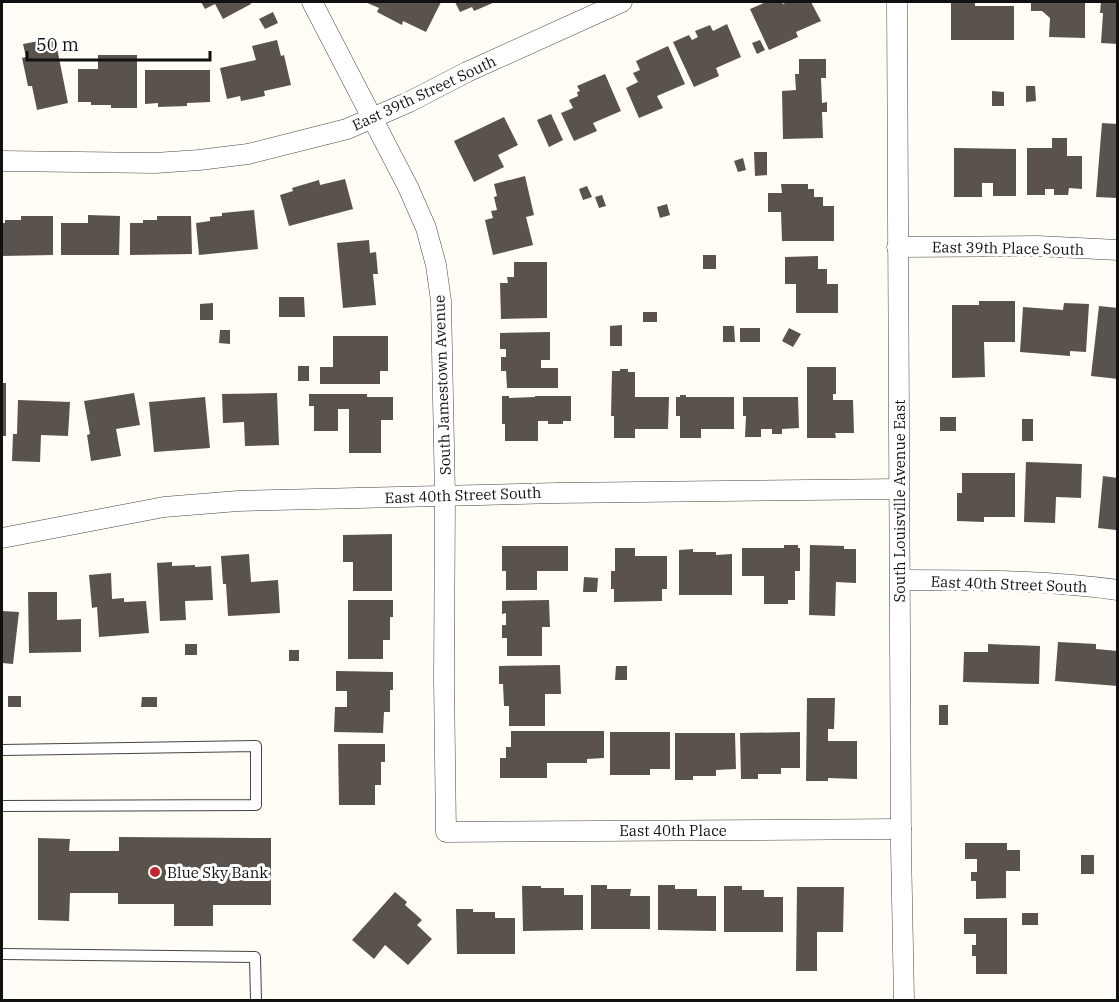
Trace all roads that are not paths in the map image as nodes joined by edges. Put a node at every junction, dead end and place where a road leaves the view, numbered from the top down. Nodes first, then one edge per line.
1 (312, 2) edge
2 (622, 2) edge
3 (897, 2) edge
4 (372, 118) junction
5 (2, 161) edge
6 (897, 247) junction
7 (1118, 250) edge
8 (899, 489) junction
9 (445, 496) junction
10 (2, 521) edge
11 (29, 533) junction
12 (2, 538) edge
13 (900, 580) junction
14 (1118, 590) edge
15 (2, 750) edge
16 (2, 806) edge
17 (902, 829) junction
18 (446, 832) joint
19 (2, 954) edge
20 (256, 1000) edge
21 (904, 1000) edge

1 - 4 street, South Jamestown Avenue
2 - 4 street, East 39th Street South
3 - 6 street, South Louisville Avenue East
4 - 5 street, East 39th Street South
4 - 9 street, South Jamestown Avenue
6 - 7 street, East 39th Place South
6 - 8 street, South Louisville Avenue East
8 - 9 street, East 40th Street South
8 - 13 street, South Louisville Avenue East
9 - 11 street, East 40th Street South
9 - 18 street, South Jamestown Avenue
10 - 11 street
11 - 12 street, East 40th Street South
13 - 14 street, East 40th Street South
13 - 17 street, South Louisville Avenue East
15 - 16 lane
17 - 18 street, East 40th Place
17 - 21 street, South Louisville Avenue East
19 - 20 lane

